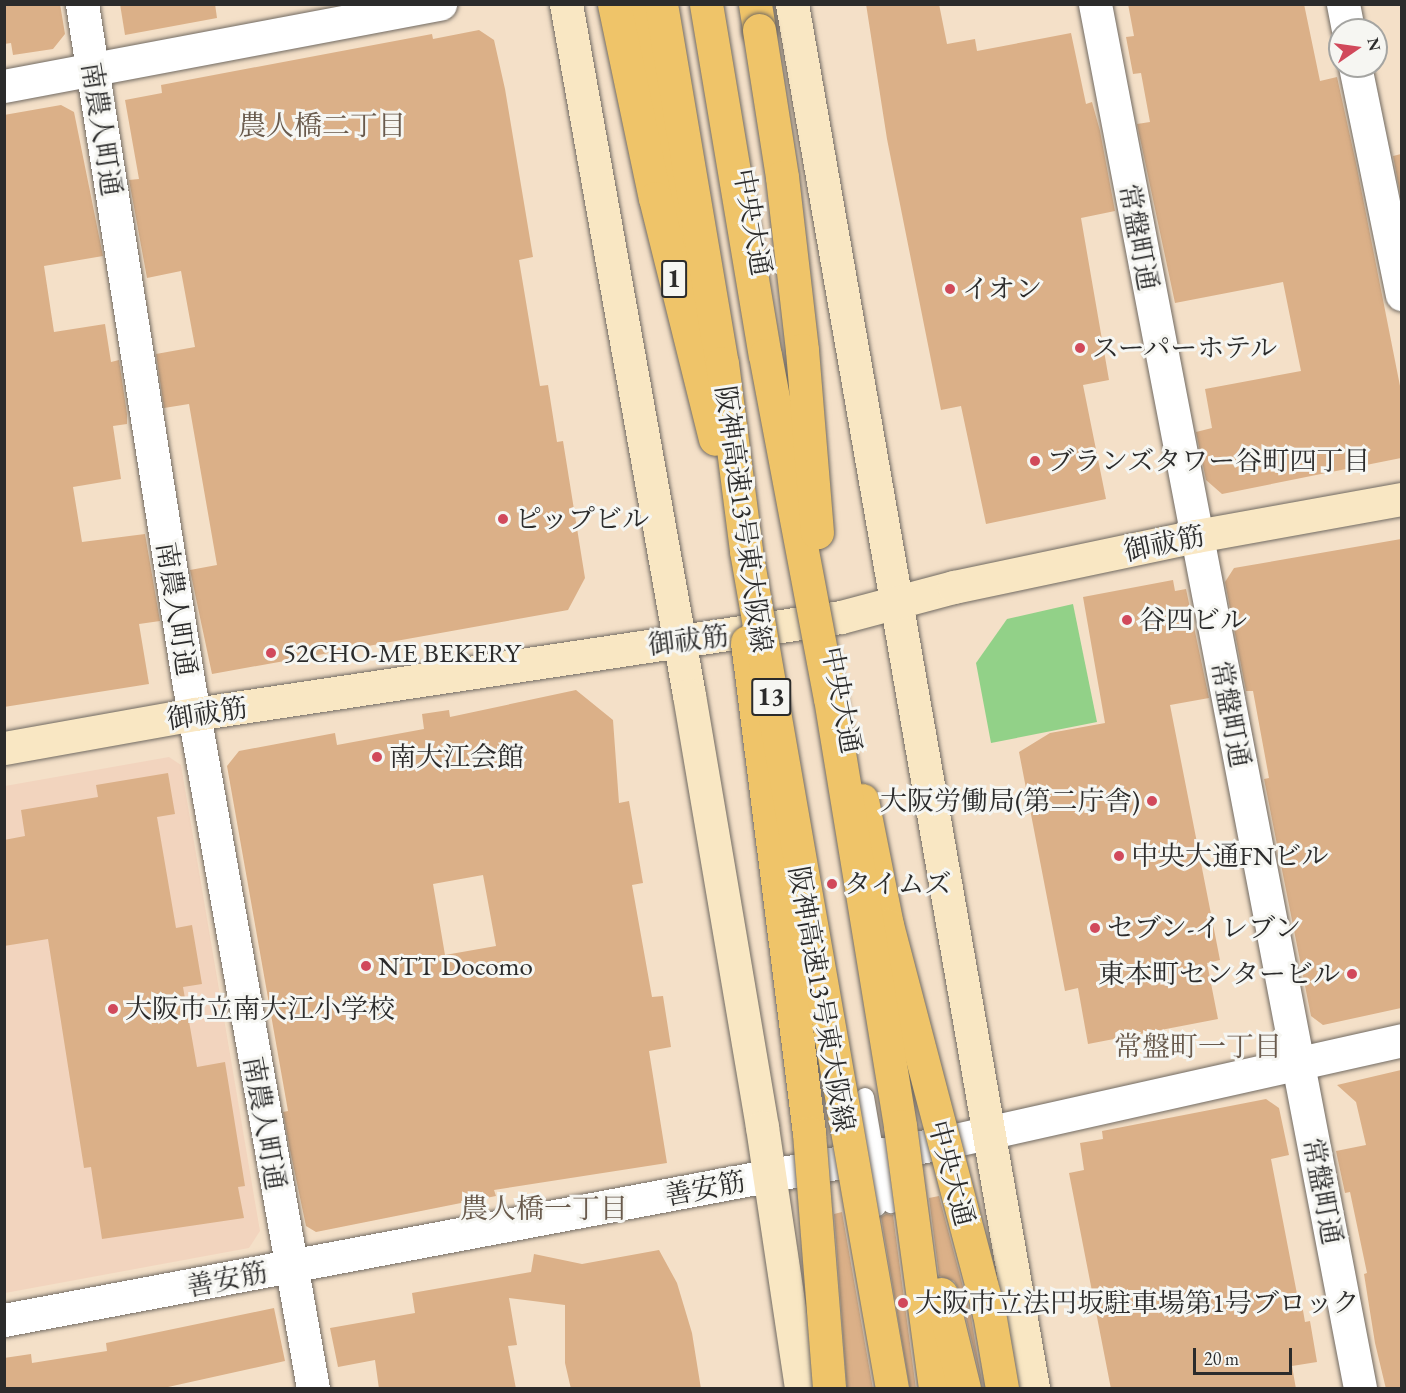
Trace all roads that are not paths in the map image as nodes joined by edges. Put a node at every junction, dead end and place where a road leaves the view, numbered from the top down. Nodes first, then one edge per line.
1 (82, 4) edge
2 (440, 4) edge
3 (566, 4) edge
4 (706, 4) edge
5 (714, 4) edge
6 (755, 4) edge
7 (792, 4) edge
8 (1095, 4) edge
9 (639, 8) edge
10 (93, 69) junction
11 (1357, 78) edge
12 (4, 86) edge
13 (1401, 294) edge
14 (1401, 500) edge
15 (1197, 536) junction
16 (746, 551) junction
17 (896, 602) junction
18 (679, 641) junction
19 (830, 698) junction
20 (195, 714) junction
21 (4, 748) edge
22 (1401, 1040) edge
23 (1298, 1062) junction
24 (865, 1097) dead end
25 (900, 1126) junction
26 (989, 1132) junction
27 (845, 1134) junction
28 (875, 1155) junction
29 (769, 1176) junction
30 (884, 1205) dead end
31 (291, 1267) junction
32 (4, 1320) edge
33 (313, 1389) edge
34 (801, 1389) edge
35 (829, 1389) edge
36 (868, 1389) edge
37 (892, 1389) edge
38 (935, 1389) edge
39 (964, 1389) edge
40 (1002, 1389) edge
41 (1033, 1389) edge
42 (1360, 1389) edge

1 - 10 street, 南農人町通
2 - 10 street
3 - 18 street
4 - 19 main road, 阪神高速13号東大阪線 / 13, bridge
5 - 40 main road, 中央大通, bridge
6 - 19 main road, 13, bridge
7 - 17 street, 中央大通
8 - 15 street, 常盤町通
9 - 16 main road, 阪神高速13号東大阪線 / 13, bridge
9 - 16 main road, 1, bridge
9 - 35 main road, bridge
10 - 12 street
10 - 20 street, 南農人町通
11 - 13 street
14 - 15 street, 御祓筋
15 - 17 street, 御祓筋
15 - 23 street, 常盤町通
16 - 27 main road, 阪神高速13号東大阪線 / 13, bridge
17 - 18 street, 御祓筋
17 - 26 street, 中央大通
18 - 20 street, 御祓筋
18 - 29 street
19 - 25 main road, 阪神高速13号東大阪線 / 13, bridge
20 - 21 street, 御祓筋
20 - 31 street, 南農人町通
22 - 23 street, 善安筋
23 - 26 street, 善安筋
23 - 42 street, 常盤町通
24 - 28 lane
25 - 38 main road, 阪神高速13号東大阪線 / 13, bridge
25 - 39 main road, bridge
26 - 28 street, 善安筋
26 - 41 street, 中央大通
27 - 36 main road, bridge
27 - 37 main road, 阪神高速13号東大阪線 / 13, bridge
28 - 29 street, 善安筋
28 - 30 lane
29 - 31 street, 善安筋
29 - 34 street
31 - 32 street, 善安筋
31 - 33 street, 南農人町通

